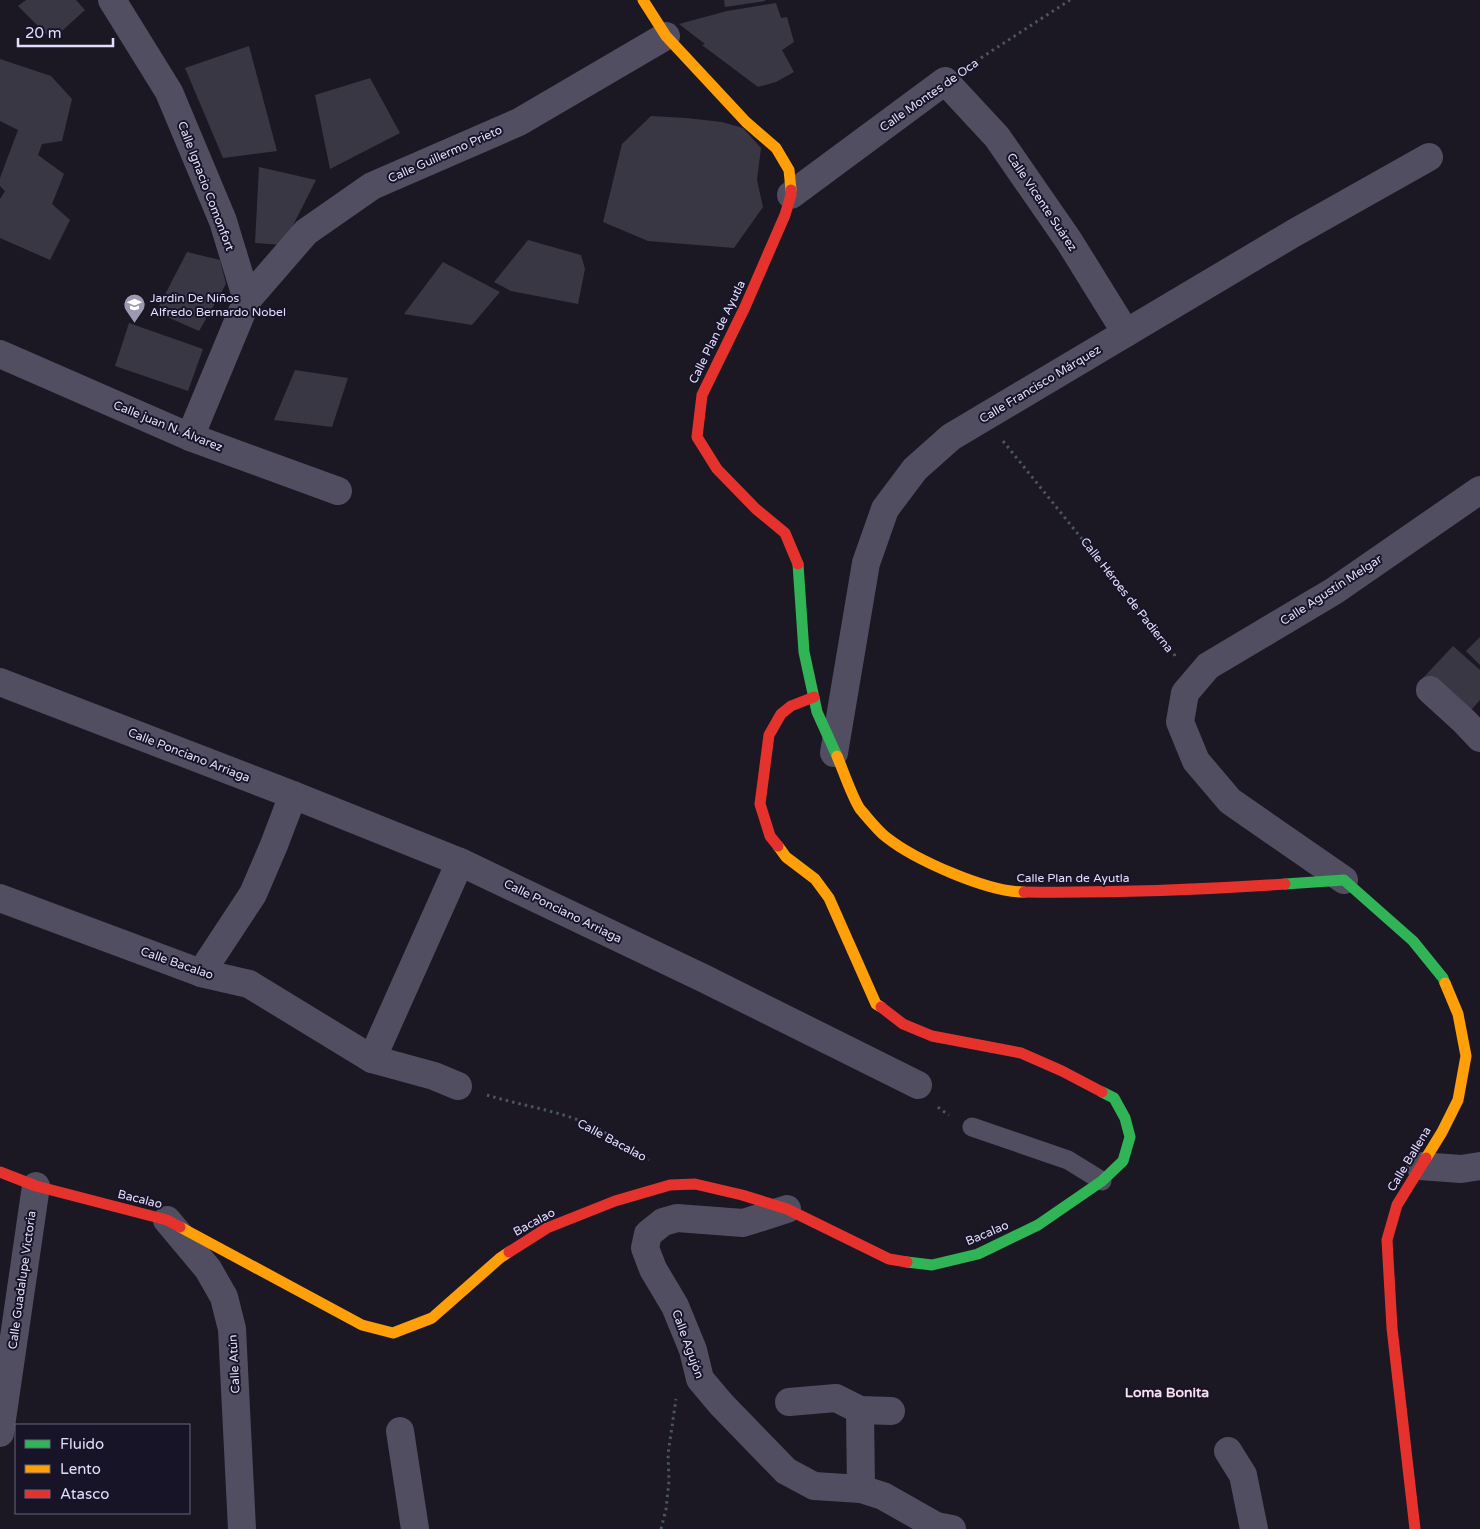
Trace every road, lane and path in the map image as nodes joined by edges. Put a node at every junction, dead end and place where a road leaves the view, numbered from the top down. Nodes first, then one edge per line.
1 (112, 0) edge
2 (643, 0) edge
3 (1070, 0) edge
4 (666, 36) junction
5 (945, 81) junction
6 (1429, 157) dead end
7 (792, 194) junction
8 (247, 300) junction
9 (1126, 333) junction
10 (0, 354) edge
11 (984, 417) junction
12 (190, 437) junction
13 (1480, 490) edge
14 (338, 491) dead end
15 (0, 682) edge
16 (1430, 690) dead end
17 (1185, 693) junction
18 (814, 697) junction
19 (1480, 738) edge
20 (834, 753) junction
21 (293, 795) junction
22 (460, 862) junction
23 (1344, 880) junction
24 (0, 898) edge
25 (201, 973) junction
26 (372, 1059) junction
27 (918, 1085) joint
28 (458, 1086) joint
29 (972, 1127) joint
30 (1420, 1166) junction
31 (1480, 1166) edge
32 (0, 1172) edge
33 (1102, 1182) junction
34 (670, 1185) junction
35 (36, 1186) junction
36 (787, 1209) junction
37 (167, 1220) junction
38 (677, 1396) dead end
39 (790, 1402) dead end
40 (860, 1410) junction
41 (891, 1412) dead end
42 (400, 1431) dead end
43 (0, 1433) edge
44 (1228, 1451) dead end
45 (861, 1489) junction
46 (941, 1528) edge
47 (242, 1529) edge
48 (415, 1529) edge
49 (661, 1529) edge
50 (1254, 1529) edge
51 (1415, 1529) edge

1 - 8 street, Calle Ignacio Comonfort
2 - 4 street, Calle Plan de Ayutla
3 - 5 path, Calle Montes de Oca
4 - 7 street, Calle Plan de Ayutla
4 - 8 street, Calle Guillermo Prieto
5 - 7 street, Calle Montes de Oca
5 - 9 street, Calle Vicente Suárez
6 - 9 street, Calle Francisco Márquez
7 - 18 street, Calle Plan de Ayutla
8 - 12 street
9 - 11 street, Calle Francisco Márquez
10 - 12 street, Calle juan N. Álvarez
11 - 17 path, Calle Héroes de Padierna
11 - 20 street, Calle Francisco Márquez
12 - 14 street, Calle juan N. Álvarez
13 - 17 street, Calle Agustín Melgar
15 - 21 street, Calle Ponciano Arriaga
16 - 19 street
17 - 23 street
18 - 20 street, Calle Plan de Ayutla
18 - 33 street
20 - 23 street, Calle Plan de Ayutla
21 - 22 street, Calle Ponciano Arriaga
21 - 25 street
22 - 26 street
22 - 27 street, Calle Ponciano Arriaga
23 - 30 street, Calle Ballena
24 - 25 street, Calle Bacalao
25 - 26 street, Calle Bacalao
26 - 28 street, Calle Bacalao
27 - 29 path
28 - 34 path, Calle Bacalao
29 - 33 lane
30 - 31 street
30 - 51 street, Calle Ballena
32 - 35 street, Bacalao
33 - 36 street, Bacalao
34 - 36 street, Bacalao
34 - 37 street, Bacalao
35 - 37 street, Bacalao
35 - 43 street, Calle Guadalupe Victoria
36 - 45 street, Calle Agujón
37 - 47 street, Calle Atún
38 - 49 path
39 - 40 street
40 - 41 street
40 - 45 street
42 - 48 street
44 - 50 street
45 - 46 street, Calle Agujón

